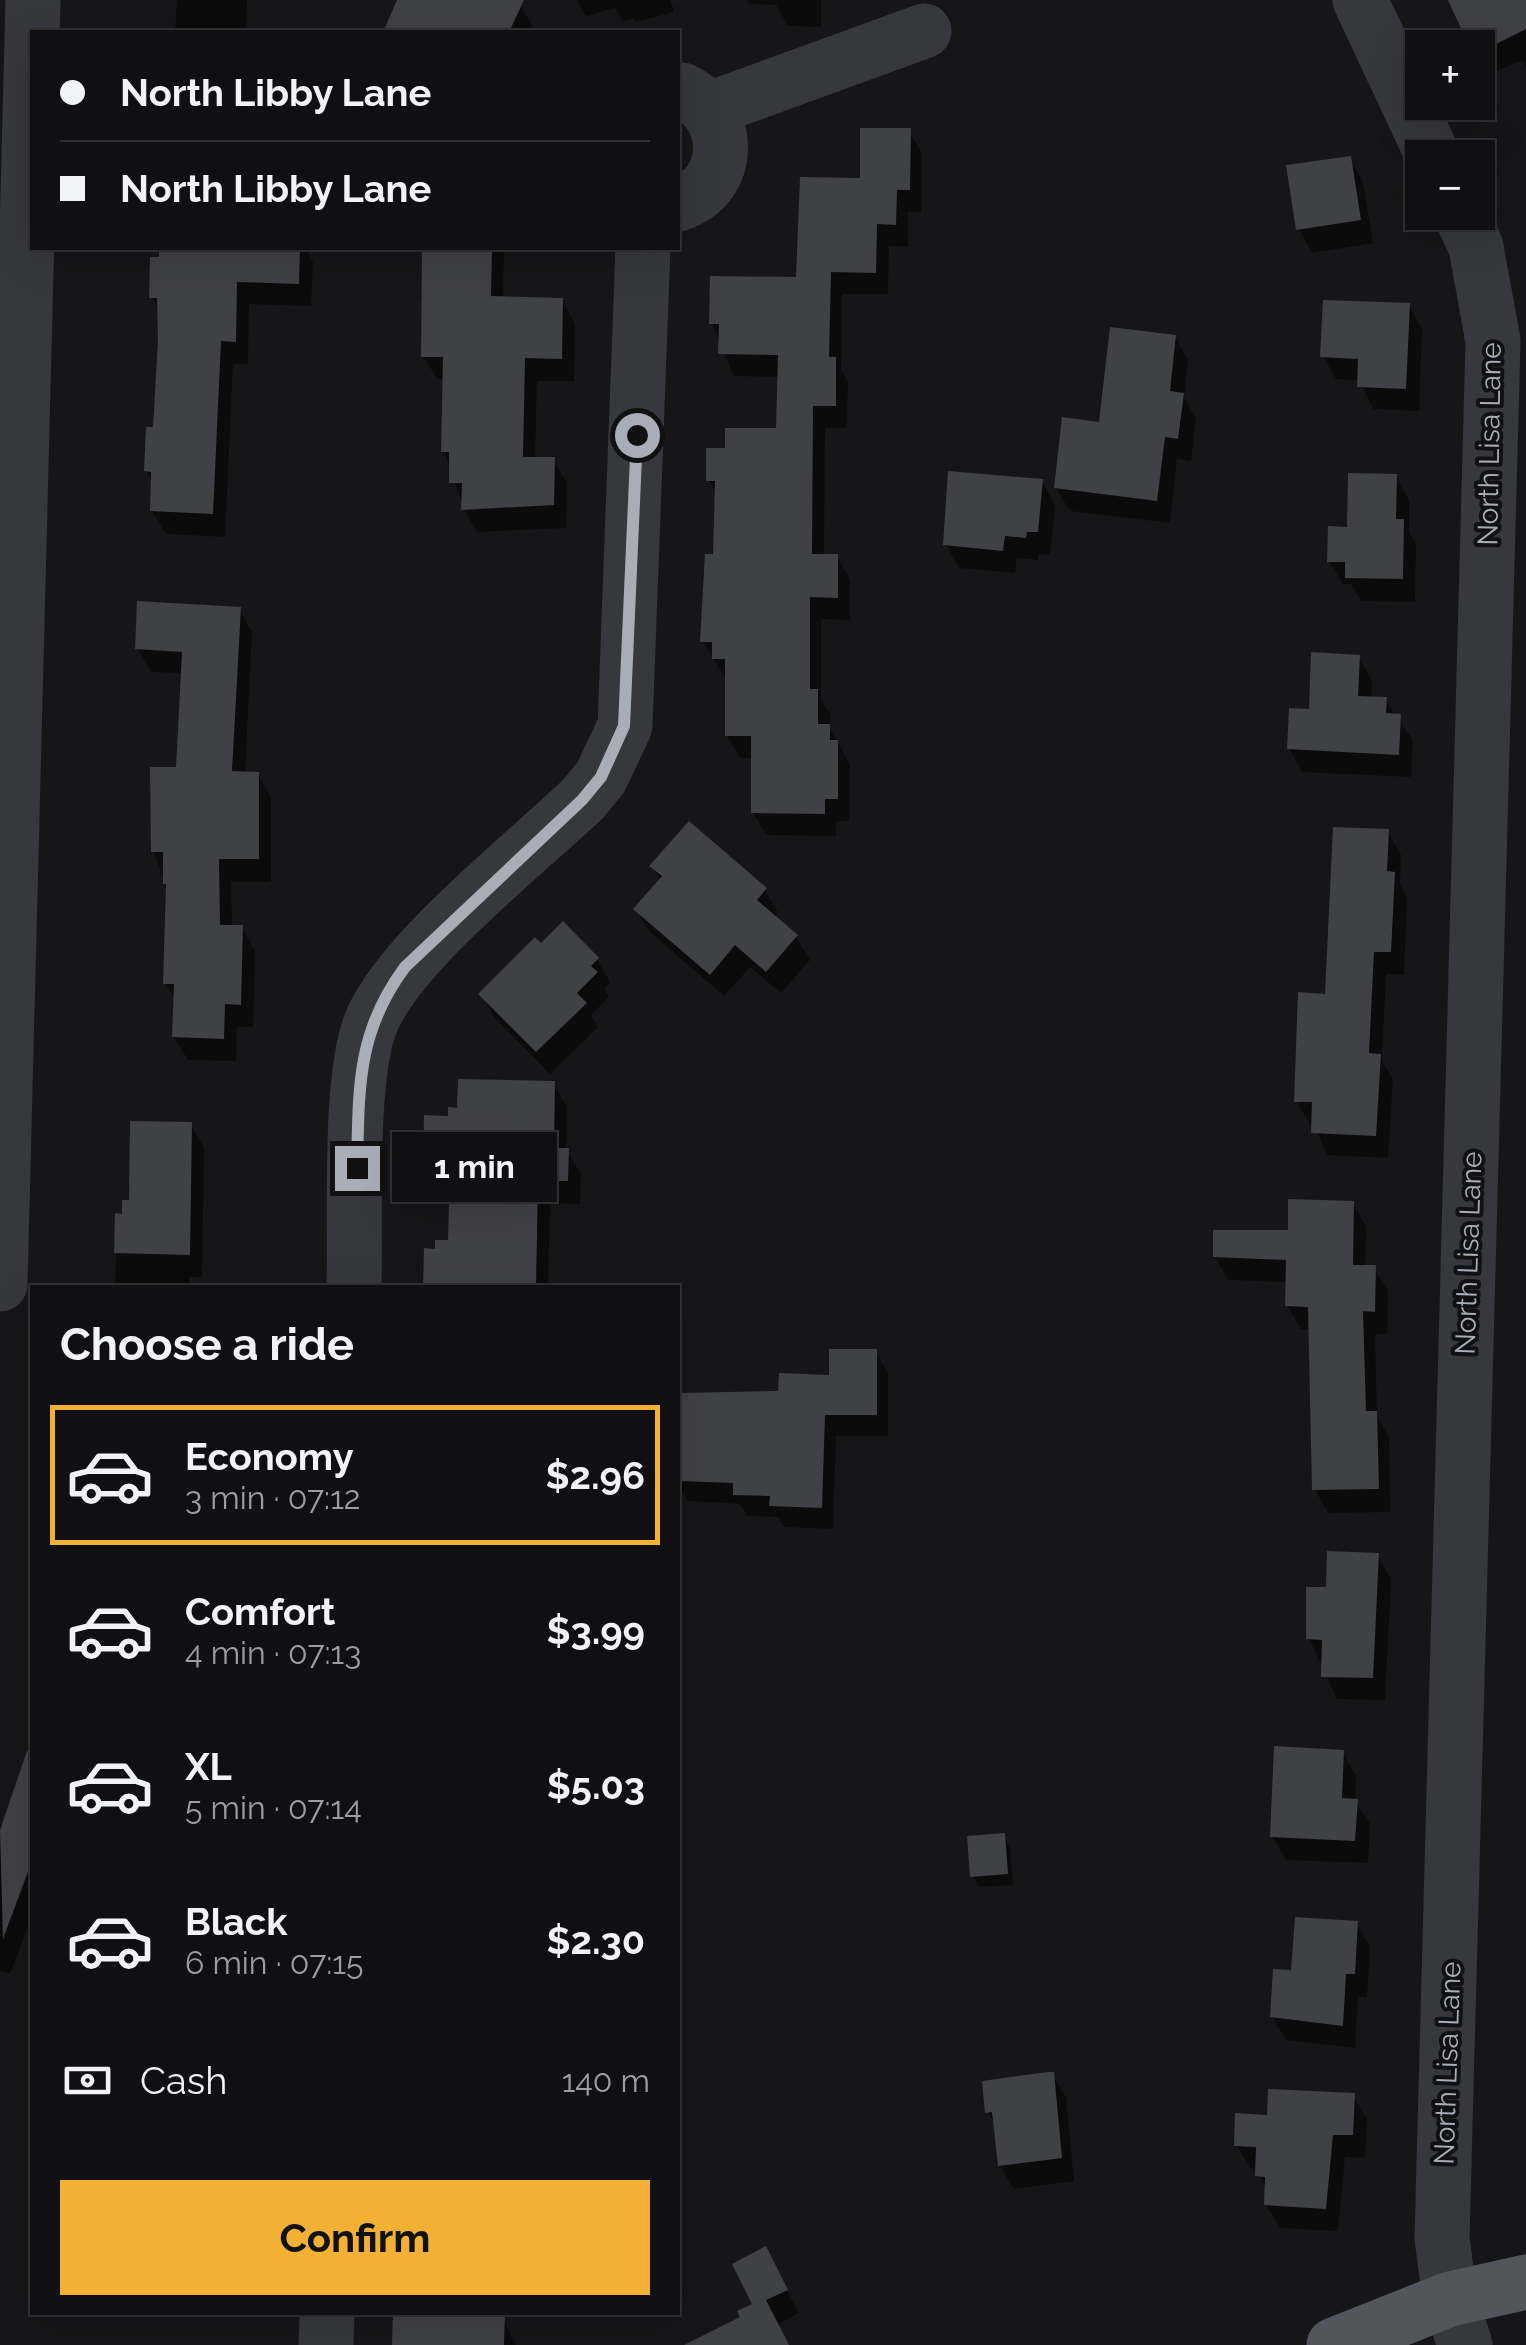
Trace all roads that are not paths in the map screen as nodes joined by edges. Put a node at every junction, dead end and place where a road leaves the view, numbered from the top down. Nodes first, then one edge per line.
1 (33, 0) edge
2 (1360, 0) edge
3 (32, 30) edge
4 (924, 32) dead end
5 (694, 98) edge
6 (30, 117) edge
7 (1426, 140) edge
8 (680, 203) edge
9 (1468, 230) edge
10 (643, 250) edge
11 (0, 1284) edge
12 (354, 1285) edge
13 (1526, 2282) edge
14 (327, 2315) edge
15 (1458, 2322) edge
16 (326, 2345) edge
17 (1334, 2345) edge

1 - 3 street
2 - 7 street
4 - 5 street
5 - 8 street
6 - 11 street
9 - 15 street, North Lisa Lane
10 - 12 street
13 - 15 main road
14 - 16 street
15 - 17 main road

